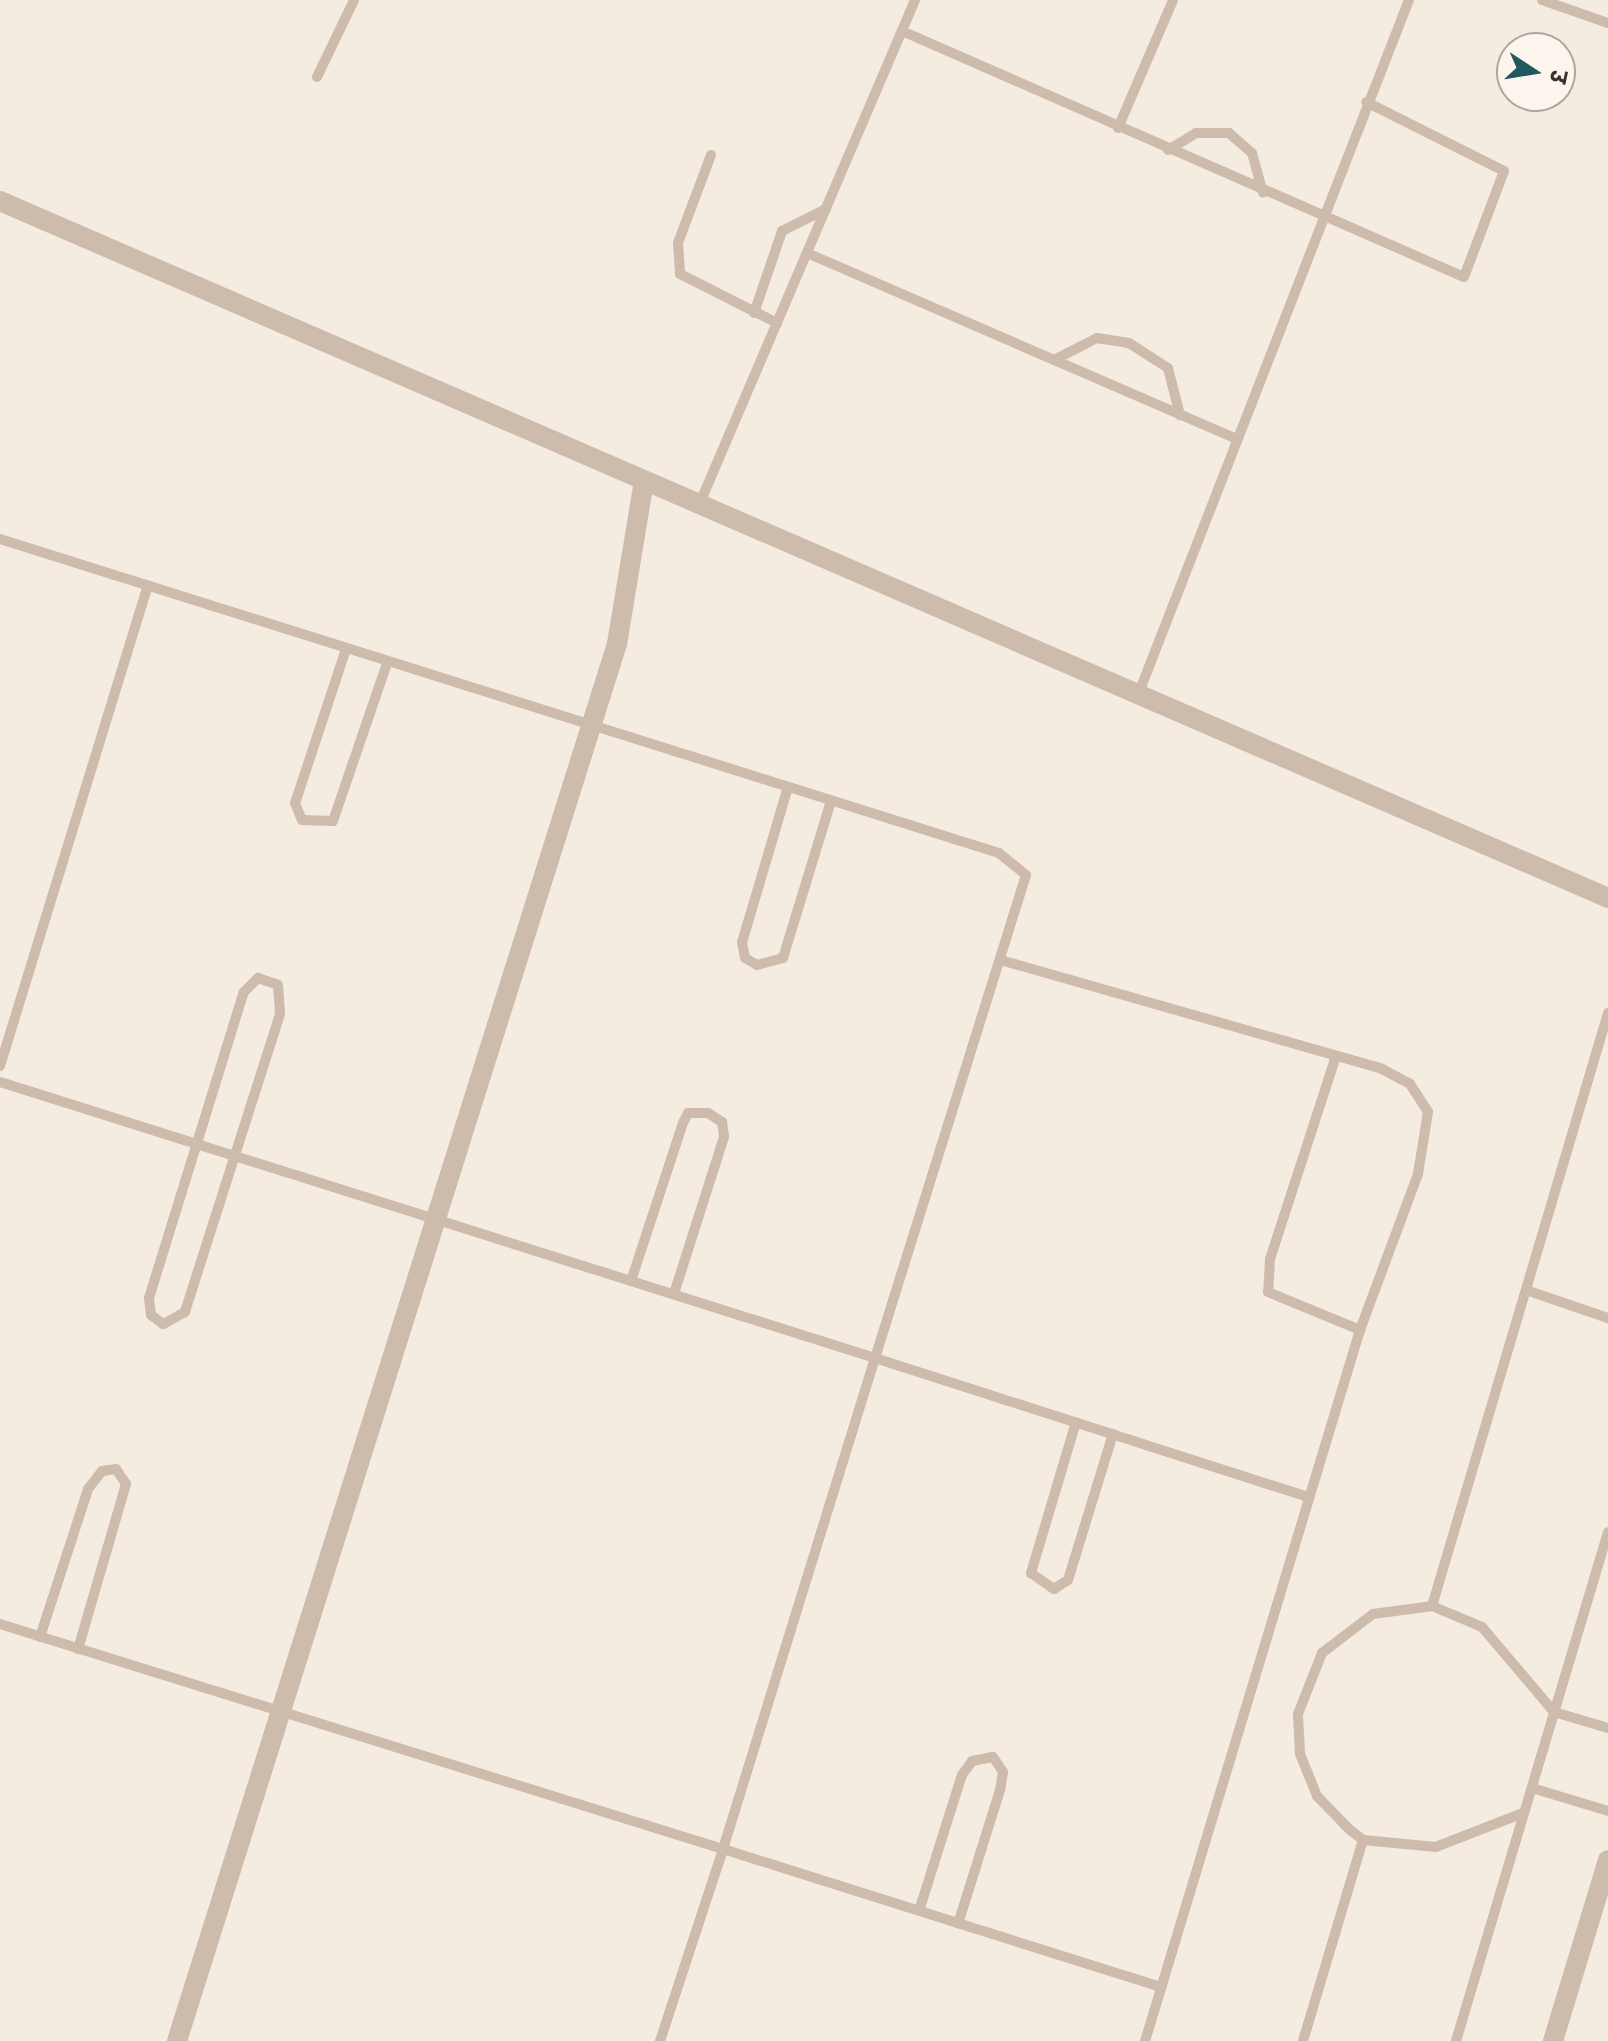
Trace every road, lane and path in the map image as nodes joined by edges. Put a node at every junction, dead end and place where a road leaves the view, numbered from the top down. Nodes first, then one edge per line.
1 (354, 0) edge
2 (915, 0) edge
3 (1173, 0) edge
4 (1409, 0) edge
5 (1542, 0) edge
6 (1608, 23) edge
7 (902, 31) junction
8 (317, 77) dead end
9 (1366, 102) junction
10 (1118, 128) junction
11 (1168, 150) junction
12 (711, 155) dead end
13 (1263, 193) junction
14 (0, 201) edge
15 (826, 209) junction
16 (1321, 219) junction
17 (807, 253) junction
18 (754, 313) junction
19 (777, 323) junction
20 (1054, 360) junction
21 (1180, 415) junction
22 (1237, 439) junction
23 (644, 481) junction
24 (699, 505) junction
25 (0, 539) edge
26 (148, 585) junction
27 (346, 649) junction
28 (387, 663) junction
29 (1138, 695) junction
30 (591, 727) junction
31 (788, 787) junction
32 (831, 801) junction
33 (1608, 898) edge
34 (1004, 961) junction
35 (1608, 1013) edge
36 (1336, 1056) junction
37 (0, 1066) edge
38 (0, 1082) edge
39 (196, 1142) junction
40 (233, 1154) junction
41 (435, 1220) junction
42 (631, 1281) junction
43 (1526, 1290) junction
44 (674, 1294) junction
45 (1608, 1318) edge
46 (1360, 1330) junction
47 (875, 1358) junction
48 (1076, 1422) junction
49 (1113, 1434) junction
50 (1308, 1497) junction
51 (1608, 1532) edge
52 (1432, 1606) junction
53 (0, 1624) edge
54 (40, 1637) junction
55 (78, 1649) junction
56 (280, 1711) junction
57 (1554, 1712) junction
58 (1608, 1728) edge
59 (1532, 1788) junction
60 (1608, 1811) edge
61 (1523, 1813) junction
62 (1363, 1840) junction
63 (723, 1849) junction
64 (1608, 1860) edge
65 (919, 1911) junction
66 (958, 1924) junction
67 (1162, 1987) junction
68 (177, 2041) edge
69 (660, 2041) edge
70 (1145, 2041) edge
71 (1303, 2041) edge
72 (1456, 2041) edge
73 (1553, 2041) edge

1 - 8 lane
2 - 7 lane
3 - 10 lane
4 - 9 lane
5 - 6 lane
7 - 10 lane
7 - 15 lane
9 - 16 lane
9 - 16 lane
10 - 11 lane
11 - 13 lane
11 - 13 lane
12 - 18 lane
13 - 16 lane
14 - 23 street
15 - 17 lane
15 - 18 lane
16 - 22 lane
17 - 19 lane
17 - 20 lane
18 - 19 lane
19 - 24 lane
20 - 21 lane
20 - 21 lane
21 - 22 lane
22 - 29 lane
23 - 24 street
23 - 30 street
24 - 29 street
25 - 26 lane
26 - 27 lane
26 - 37 lane
27 - 28 lane
27 - 28 lane
28 - 30 lane
29 - 33 street
30 - 31 lane
30 - 41 street
31 - 32 lane
31 - 32 lane
32 - 34 lane
34 - 36 lane
34 - 47 lane
35 - 43 lane
36 - 46 lane
36 - 46 lane
38 - 39 lane
39 - 40 lane
39 - 40 lane
39 - 40 lane
40 - 41 lane
41 - 42 lane
41 - 56 street
42 - 44 lane
42 - 44 lane
43 - 45 lane
43 - 52 lane
44 - 47 lane
46 - 50 lane
47 - 48 lane
47 - 63 lane
48 - 49 lane
48 - 49 lane
49 - 50 lane
50 - 67 lane
51 - 57 lane
52 - 57 lane
52 - 62 lane
53 - 54 lane
54 - 55 lane
54 - 55 lane
55 - 56 lane
56 - 63 lane
56 - 68 street
57 - 58 lane
57 - 59 lane
59 - 60 lane
59 - 61 lane
61 - 62 lane
61 - 72 lane
62 - 71 lane
63 - 65 lane
63 - 69 lane
64 - 73 street
65 - 66 lane
65 - 66 lane
66 - 67 lane
67 - 70 lane

